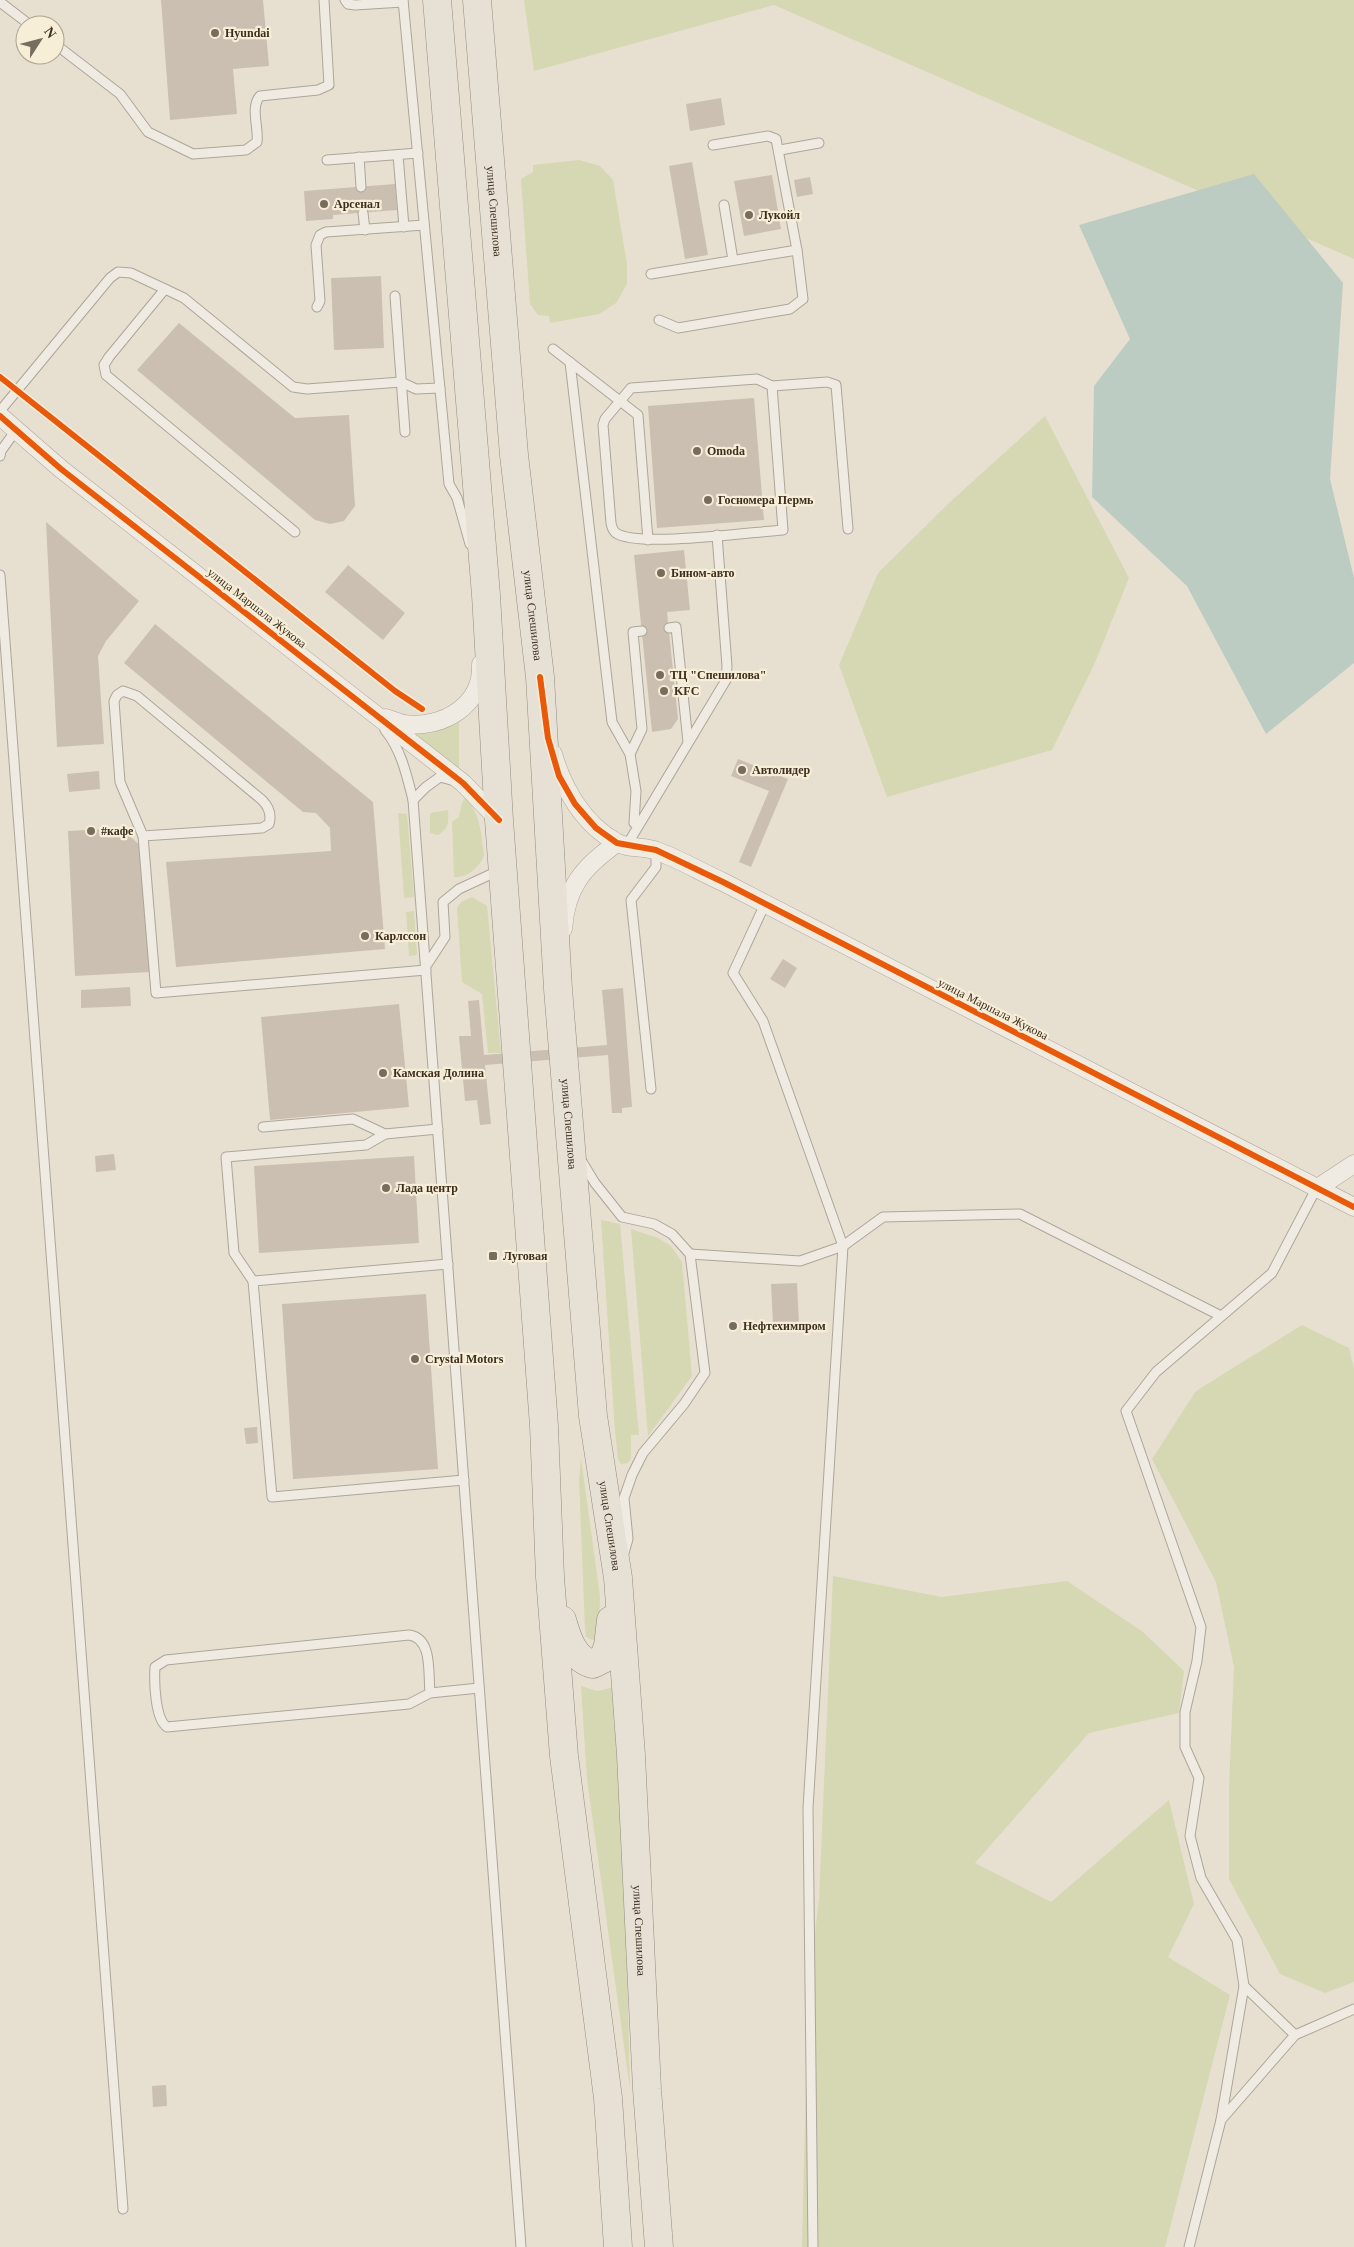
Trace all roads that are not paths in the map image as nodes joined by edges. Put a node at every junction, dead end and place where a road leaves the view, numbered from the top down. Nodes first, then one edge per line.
1 (324, 0) edge
2 (345, 0) edge
3 (437, 0) edge
4 (477, 0) edge
5 (403, 1) edge
6 (0, 2) edge
7 (381, 2) edge
8 (17, 15) edge
9 (65, 52) edge
10 (819, 143) dead end
11 (714, 145) dead end
12 (780, 150) junction
13 (418, 153) junction
14 (398, 155) junction
15 (359, 157) junction
16 (327, 160) dead end
17 (361, 187) dead end
18 (724, 205) dead end
19 (363, 212) dead end
20 (424, 225) junction
21 (404, 227) junction
22 (365, 230) junction
23 (796, 250) junction
24 (733, 260) junction
25 (651, 274) dead end
26 (165, 289) junction
27 (395, 296) dead end
28 (317, 307) dead end
29 (658, 320) dead end
30 (553, 349) dead end
31 (570, 362) junction
32 (401, 382) junction
33 (772, 386) junction
34 (440, 388) junction
35 (620, 401) junction
36 (0, 411) edge
37 (0, 416) edge
38 (16, 430) junction
39 (405, 432) dead end
40 (0, 456) edge
41 (848, 529) dead end
42 (295, 532) dead end
43 (717, 535) junction
44 (648, 540) junction
45 (0, 575) edge
46 (1, 590) edge
47 (486, 596) junction
48 (669, 628) dead end
49 (642, 631) dead end
50 (540, 677) junction
51 (368, 709) junction
52 (688, 743) junction
53 (630, 754) junction
54 (462, 783) junction
55 (413, 800) junction
56 (499, 820) junction
57 (634, 823) dead end
58 (142, 836) junction
59 (622, 844) junction
60 (656, 850) junction
61 (502, 868) junction
62 (765, 904) junction
63 (426, 968) junction
64 (558, 989) junction
65 (651, 1089) dead end
66 (569, 1122) junction
67 (263, 1127) dead end
68 (438, 1130) junction
69 (385, 1134) junction
70 (1354, 1164) edge
71 (1316, 1189) junction
72 (1354, 1207) edge
73 (843, 1246) junction
74 (690, 1254) junction
75 (448, 1264) junction
76 (253, 1280) junction
77 (1221, 1316) junction
78 (464, 1480) junction
79 (550, 1577) junction
80 (618, 1578) junction
81 (479, 1688) junction
82 (430, 1693) junction
83 (1244, 1986) junction
84 (1354, 2009) edge
85 (1295, 2035) junction
86 (1221, 2120) junction
87 (123, 2209) dead end
88 (521, 2247) edge
89 (618, 2247) edge
90 (660, 2247) edge
91 (813, 2247) edge
92 (1189, 2247) edge

1 - 9 lane
2 - 7 lane
3 - 47 main road
4 - 50 main road, улица Спешилова
5 - 7 lane
5 - 13 lane
6 - 8 lane
10 - 12 lane
11 - 12 lane
12 - 23 lane
13 - 14 lane
13 - 20 lane
14 - 15 lane
14 - 21 lane
15 - 16 lane
15 - 17 lane
18 - 24 lane
19 - 22 lane
20 - 21 lane
20 - 34 lane
21 - 22 lane
22 - 28 lane
23 - 24 lane
23 - 29 lane
24 - 25 lane
26 - 32 lane
26 - 36 lane
26 - 42 lane
27 - 32 lane
30 - 31 lane
31 - 35 lane
31 - 53 lane
32 - 34 lane
32 - 39 lane
33 - 35 lane
33 - 41 lane
33 - 43 lane
34 - 47 lane
35 - 44 lane
35 - 44 lane
37 - 38 street, улица Маршала Жукова
38 - 40 lane
38 - 51 street, улица Маршала Жукова
43 - 44 lane
43 - 52 lane
45 - 46 lane
46 - 87 lane
47 - 51 street
47 - 56 main road
48 - 52 lane
49 - 53 lane
50 - 59 street
50 - 64 main road, улица Спешилова
51 - 54 street, улица Маршала Жукова
51 - 55 lane
52 - 59 lane
53 - 57 lane
54 - 55 lane
54 - 56 street, улица Маршала Жукова
55 - 63 lane
56 - 61 main road
58 - 58 lane
58 - 63 lane
59 - 60 street, улица Маршала Жукова
59 - 64 street
60 - 62 street, улица Маршала Жукова
60 - 65 lane
61 - 63 lane
61 - 79 main road
62 - 71 street, улица Маршала Жукова
62 - 73 lane
63 - 68 lane
64 - 66 main road, улица Спешилова
66 - 74 lane
66 - 80 main road, улица Спешилова
67 - 69 lane
68 - 69 lane
68 - 75 lane
69 - 76 lane
70 - 71 street
71 - 72 street, улица Маршала Жукова
71 - 77 lane
73 - 74 lane
73 - 77 lane
73 - 91 lane
74 - 80 lane
75 - 76 lane
75 - 78 lane
76 - 78 lane
77 - 83 lane
78 - 81 lane
79 - 80 main road
79 - 89 main road
80 - 90 main road, улица Спешилова
81 - 82 lane
81 - 88 lane
82 - 82 lane
83 - 85 lane
83 - 86 lane
84 - 85 lane
85 - 86 lane
86 - 92 lane

